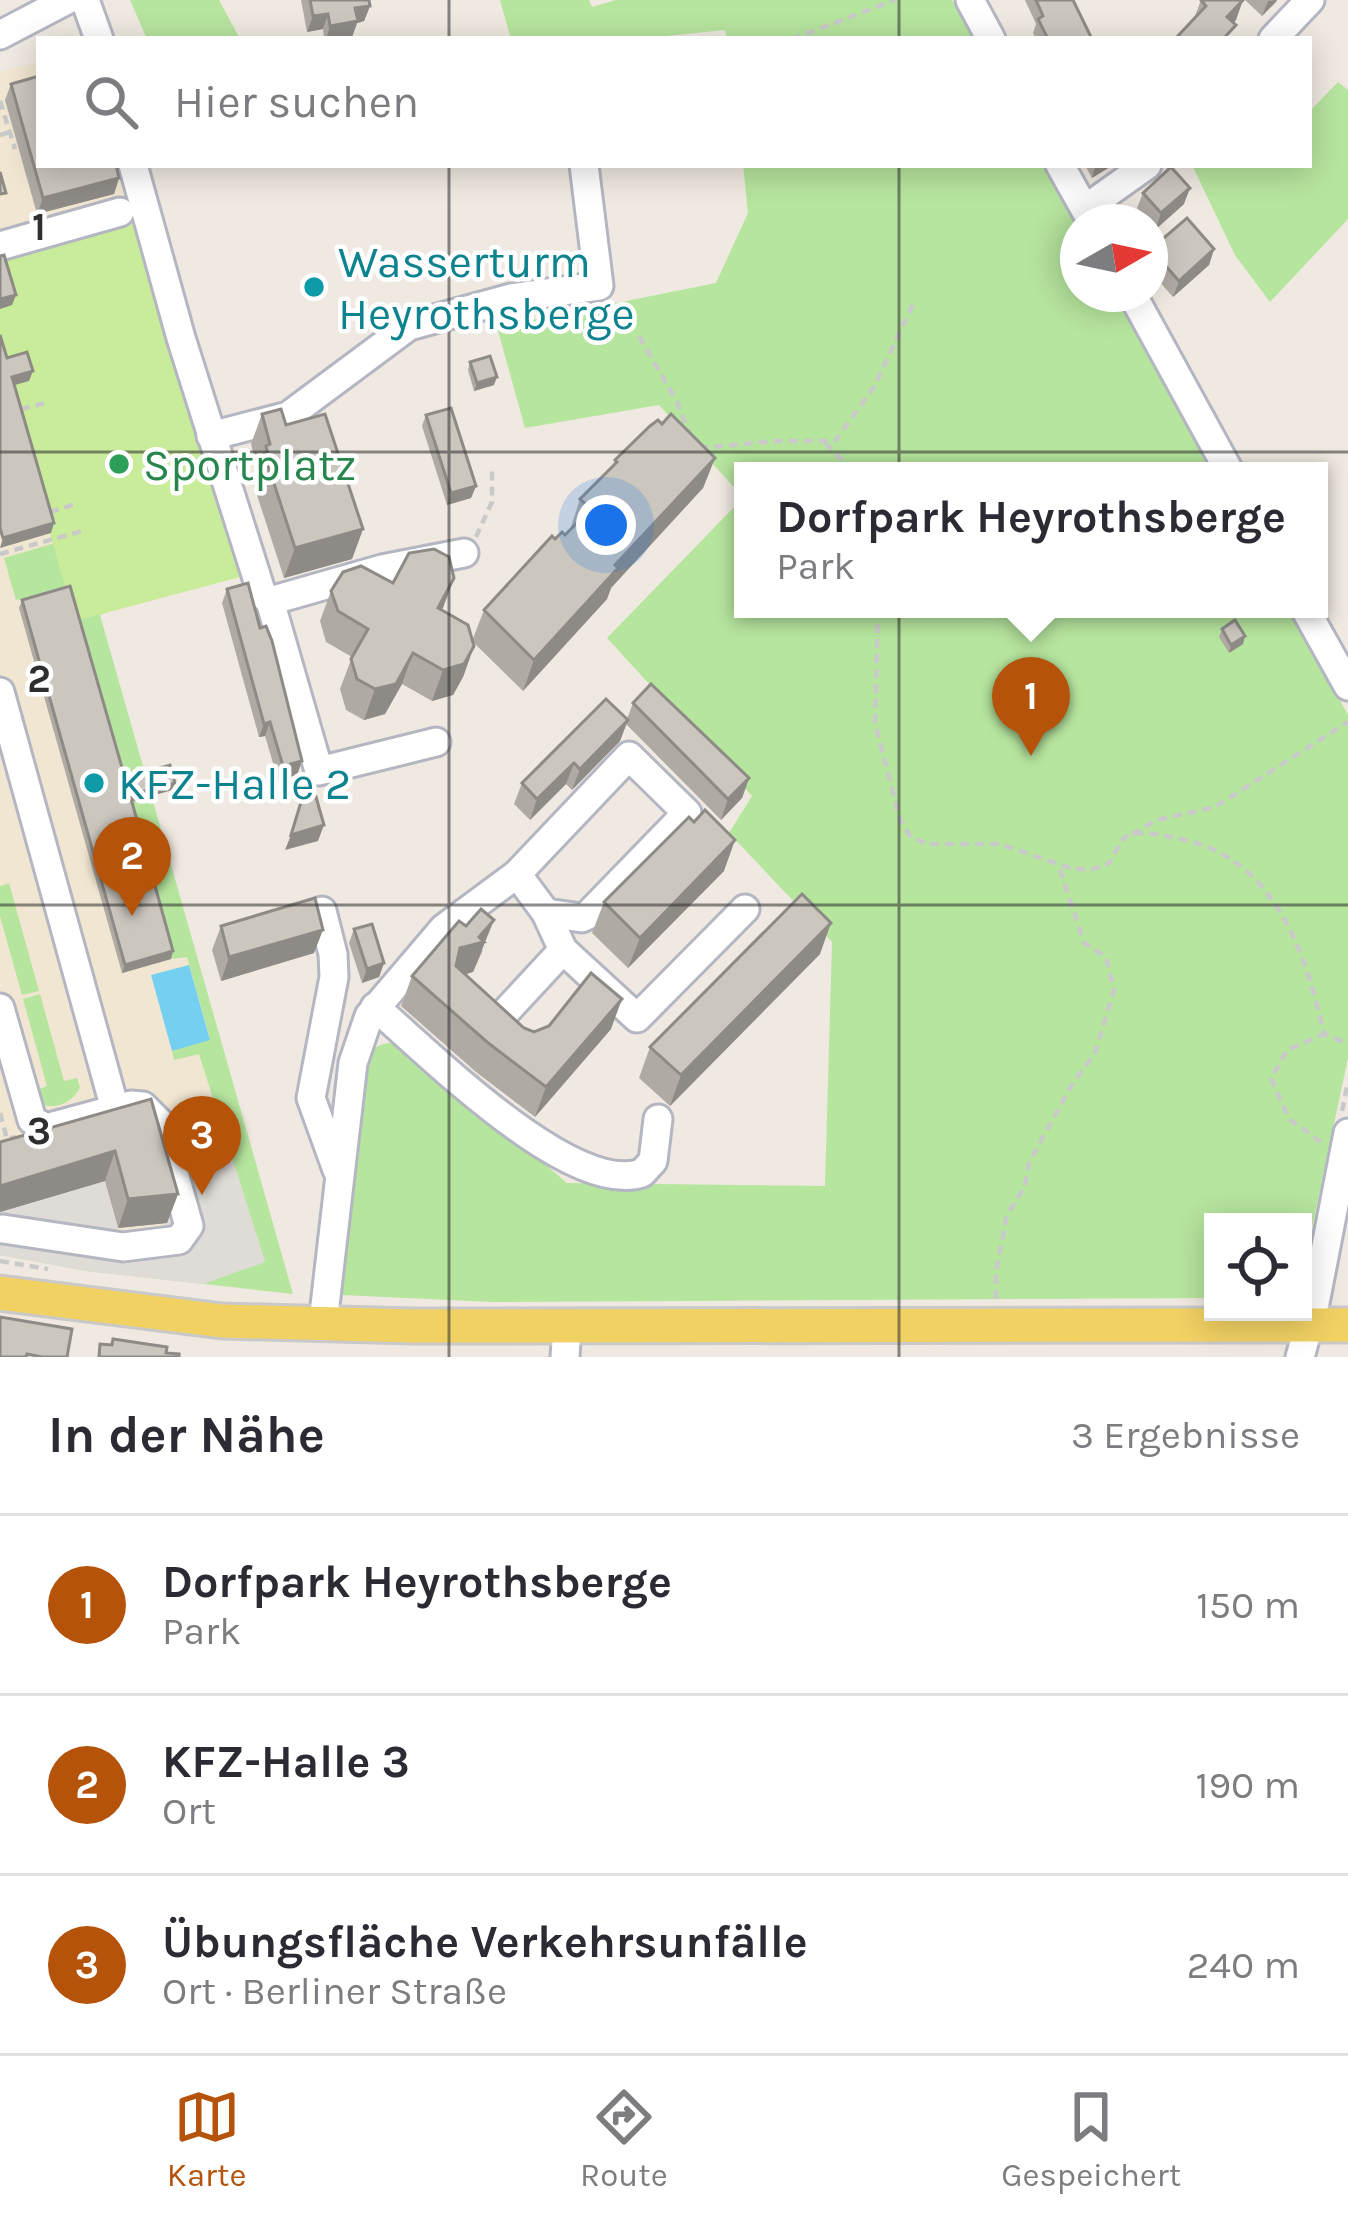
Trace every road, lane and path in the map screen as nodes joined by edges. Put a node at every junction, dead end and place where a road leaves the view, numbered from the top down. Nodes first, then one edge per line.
1 (67, 0) edge
2 (85, 0) edge
3 (895, 0) edge
4 (970, 0) edge
5 (1310, 0) edge
6 (0, 35) edge
7 (98, 35) edge
8 (800, 36) edge
9 (989, 36) edge
10 (1276, 36) edge
11 (0, 101) edge
12 (11, 132) junction
13 (0, 135) edge
14 (15, 149) dead end
15 (135, 168) edge
16 (584, 168) edge
17 (1062, 168) edge
18 (1144, 168) edge
19 (1081, 204) edge
20 (1102, 204) edge
21 (120, 212) dead end
22 (0, 246) edge
23 (915, 300) dead end
24 (1142, 312) edge
25 (638, 336) dead end
26 (46, 403) dead end
27 (15, 411) edge
28 (211, 436) junction
29 (824, 442) junction
30 (844, 462) edge
31 (1224, 462) edge
32 (492, 469) dead end
33 (76, 504) dead end
34 (45, 513) edge
35 (82, 531) dead end
36 (0, 554) edge
37 (464, 554) joint
38 (270, 601) junction
39 (878, 618) edge
40 (1310, 618) edge
41 (1348, 686) edge
42 (0, 692) edge
43 (1348, 722) edge
44 (436, 742) dead end
45 (29, 796) junction
46 (0, 805) edge
47 (1126, 836) junction
48 (1058, 864) junction
49 (517, 874) junction
50 (745, 909) dead end
51 (322, 911) edge
52 (546, 913) junction
53 (563, 950) junction
54 (375, 1007) junction
55 (0, 1008) edge
56 (1324, 1034) junction
57 (525, 1044) edge
58 (1348, 1044) edge
59 (115, 1108) junction
60 (658, 1119) dead end
61 (1346, 1146) edge
62 (339, 1174) junction
63 (2, 1229) edge
64 (0, 1293) edge
65 (996, 1309) dead end
66 (323, 1323) junction
67 (1348, 1325) edge
68 (1304, 1341) edge
69 (566, 1342) edge

1 - 6 street
2 - 7 street
3 - 8 path
4 - 9 street
5 - 10 street
11 - 12 path
12 - 13 path
12 - 14 path
15 - 28 street
16 - 28 street
17 - 19 street
18 - 20 street
21 - 22 street
23 - 29 path
24 - 31 street
25 - 29 path
26 - 27 path
28 - 38 street
29 - 30 path
32 - 37 path
33 - 34 path
35 - 36 path
37 - 38 street
38 - 44 street
39 - 48 path
40 - 41 street
42 - 45 street
43 - 47 path
45 - 46 street
45 - 59 street
47 - 48 path
47 - 56 path
48 - 65 path
49 - 52 street
49 - 52 street
49 - 54 street
50 - 53 street
51 - 62 street
52 - 53 street
53 - 57 street
54 - 60 street
54 - 62 street
55 - 59 street
56 - 58 path
56 - 61 path
59 - 63 street
61 - 68 street
62 - 66 street
64 - 66 main road
66 - 69 main road
67 - 68 main road
68 - 69 main road

